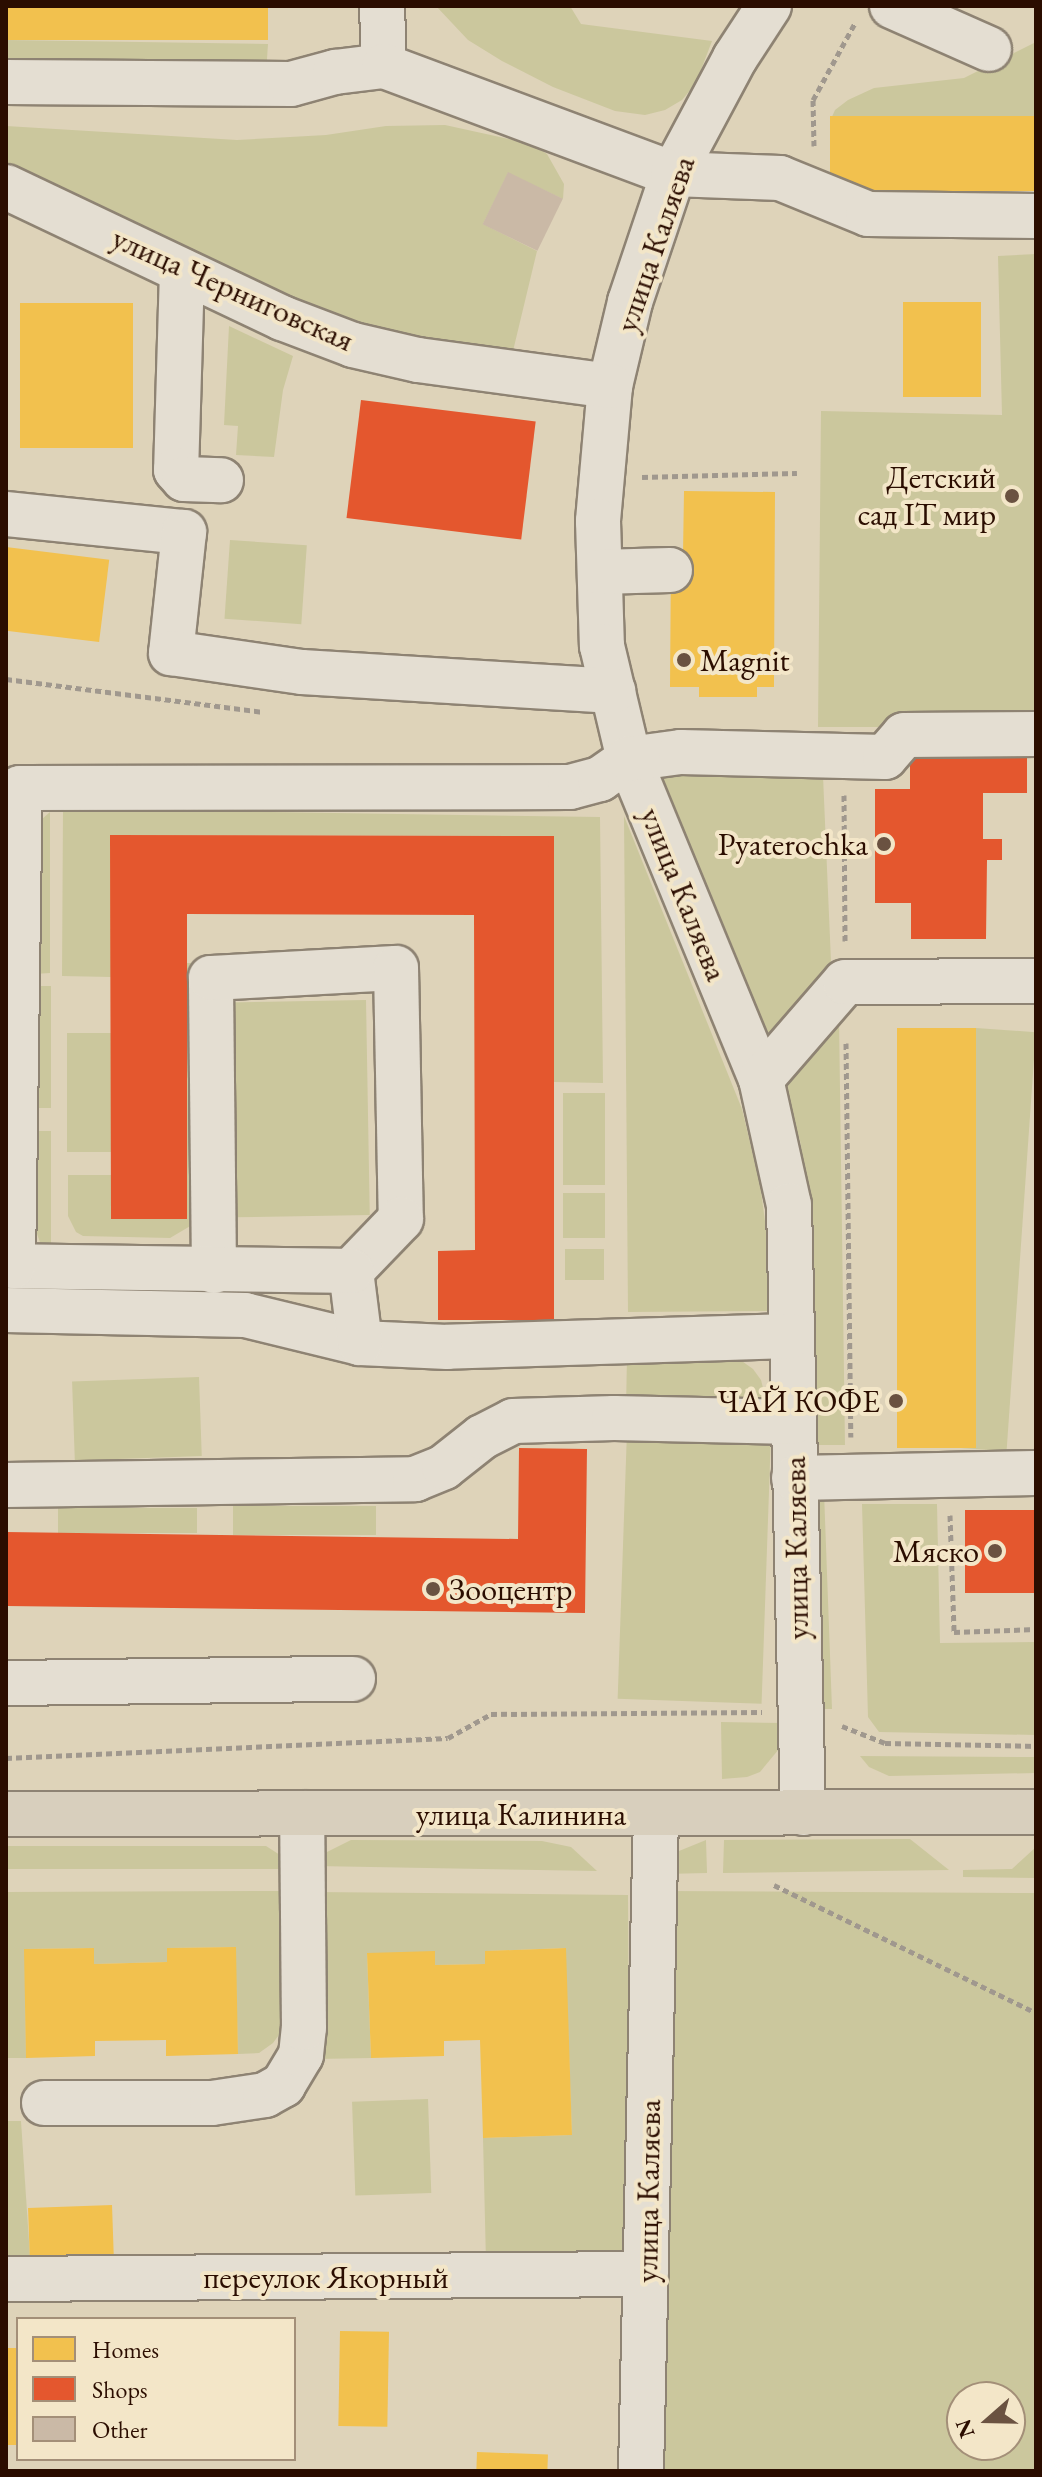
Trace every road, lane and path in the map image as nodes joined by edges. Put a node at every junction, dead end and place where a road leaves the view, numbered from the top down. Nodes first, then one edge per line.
1 (382, 6) edge
2 (769, 6) edge
3 (875, 13) edge
4 (989, 49) dead end
5 (384, 66) junction
6 (6, 82) edge
7 (673, 174) junction
8 (6, 187) edge
9 (815, 195) junction
10 (1036, 216) edge
11 (182, 271) junction
12 (610, 386) junction
13 (797, 473) dead end
14 (633, 477) dead end
15 (221, 480) dead end
16 (6, 514) edge
17 (670, 570) dead end
18 (600, 572) junction
19 (613, 691) junction
20 (1036, 734) edge
21 (844, 757) junction
22 (629, 759) junction
23 (13, 788) edge
24 (1036, 981) edge
25 (845, 982) junction
26 (761, 1079) junction
27 (214, 1271) junction
28 (351, 1271) junction
29 (6, 1310) edge
30 (790, 1336) junction
31 (360, 1343) junction
32 (793, 1422) junction
33 (1036, 1473) edge
34 (948, 1474) junction
35 (794, 1478) junction
36 (848, 1478) junction
37 (6, 1485) edge
38 (1036, 1629) edge
39 (353, 1679) dead end
40 (6, 1683) edge
41 (800, 1712) junction
42 (1036, 1746) edge
43 (6, 1758) edge
44 (1036, 1812) edge
45 (302, 1813) junction
46 (803, 1813) junction
47 (6, 1814) edge
48 (656, 1814) junction
49 (774, 1885) dead end
50 (1036, 2013) edge
51 (44, 2103) dead end
52 (646, 2274) junction
53 (6, 2279) edge
54 (641, 2471) edge

1 - 5 street
2 - 7 street, улица Каляева
3 - 4 street
3 - 9 path
5 - 6 street
5 - 7 street
7 - 9 street
7 - 12 street, улица Каляева
8 - 11 street, улица Черниговская
9 - 10 street
11 - 12 street, улица Черниговская
11 - 15 street
12 - 18 street, улица Каляева
13 - 14 path
16 - 19 street
17 - 18 street
18 - 19 street, улица Каляева
19 - 22 street, улица Каляева
20 - 21 street
21 - 22 street
21 - 25 path
22 - 23 street
22 - 26 street, улица Каляева
23 - 27 street
24 - 25 street
25 - 26 street
25 - 36 path
26 - 30 street, улица Каляева
27 - 28 street
27 - 28 street
28 - 31 street
29 - 31 street
30 - 31 street
30 - 32 street, улица Каляева
32 - 35 street, улица Каляева
32 - 37 street
33 - 34 street
34 - 36 street
34 - 38 path
35 - 36 street
35 - 41 street, улица Каляева
39 - 40 street
41 - 42 path
41 - 43 path
41 - 46 street, улица Каляева
44 - 46 main road, улица Калинина
45 - 47 main road, улица Калинина
45 - 48 main road, улица Калинина
45 - 51 street
46 - 48 main road, улица Калинина
48 - 52 street, улица Каляева
49 - 50 path
52 - 53 street, переулок Якорный
52 - 54 street, улица Каляева

